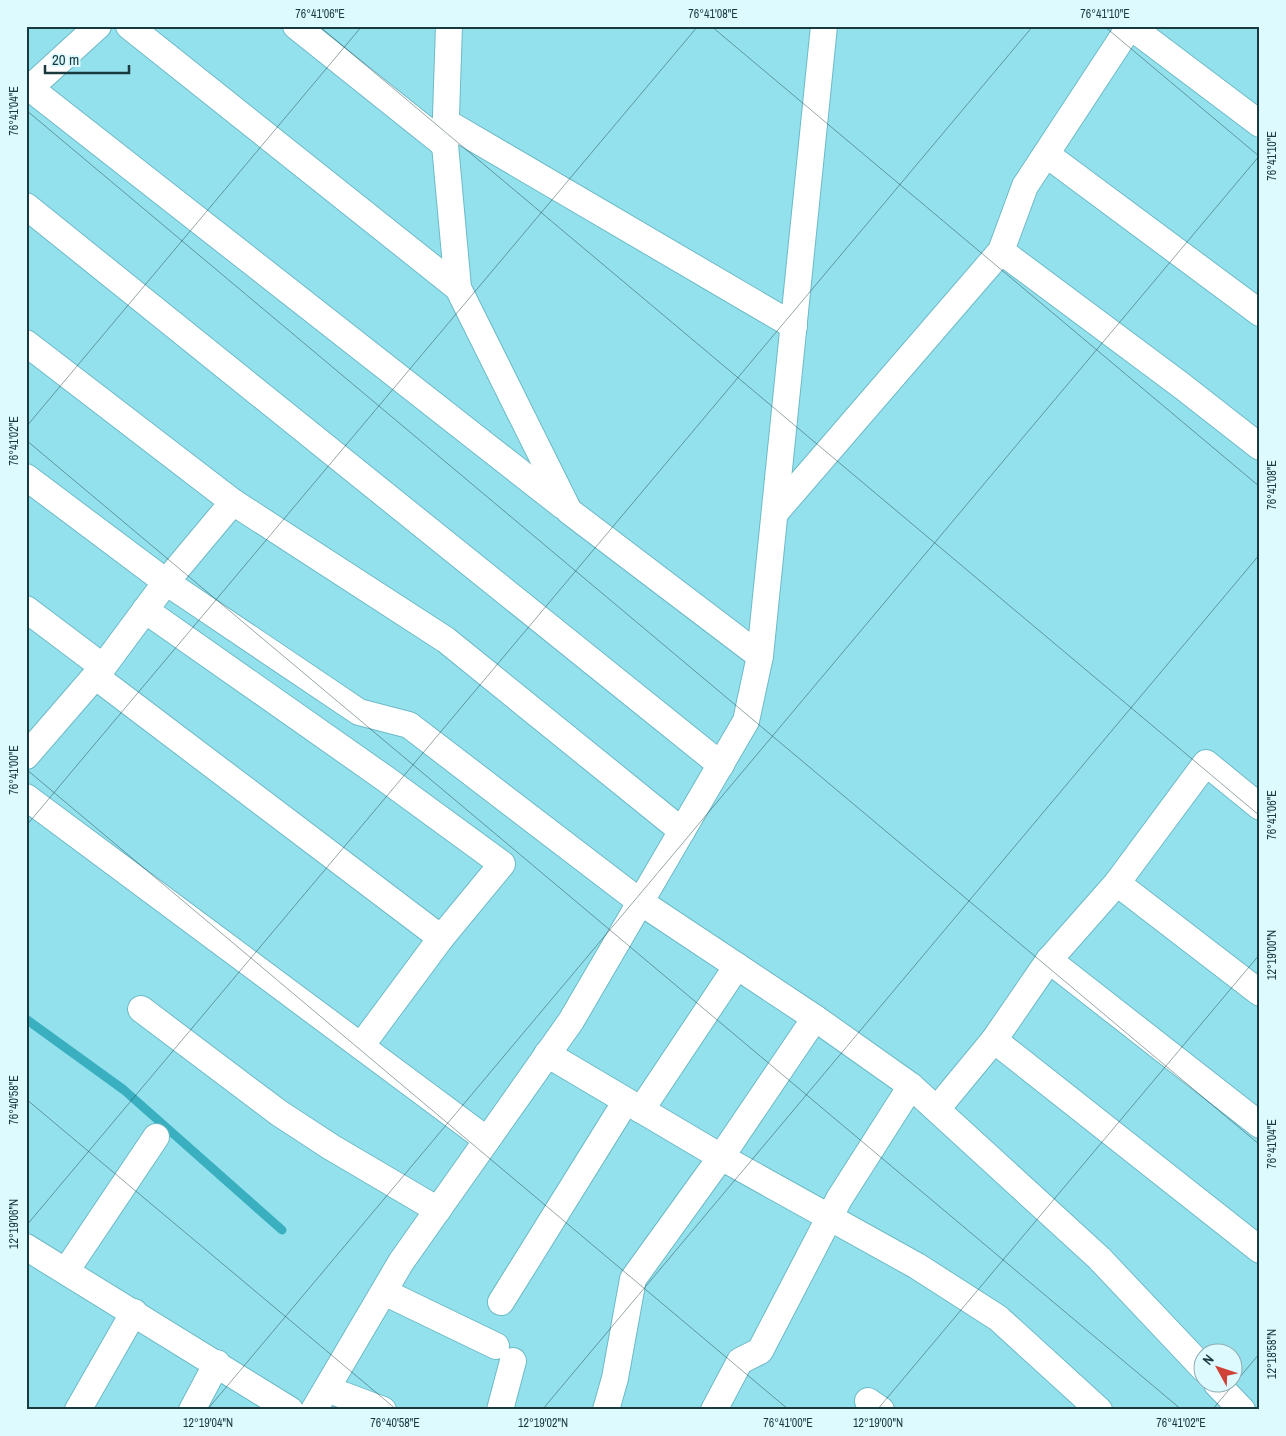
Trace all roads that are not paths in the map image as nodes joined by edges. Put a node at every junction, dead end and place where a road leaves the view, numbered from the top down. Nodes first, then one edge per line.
1 (98, 26) edge
2 (129, 26) edge
3 (296, 26) edge
4 (449, 26) edge
5 (824, 26) edge
6 (28, 87) edge
7 (1260, 124) edge
8 (445, 134) junction
9 (1046, 154) junction
10 (26, 206) edge
11 (1002, 251) junction
12 (458, 288) junction
13 (1260, 314) edge
14 (794, 326) junction
15 (26, 343) edge
16 (1260, 447) edge
17 (26, 477) edge
18 (232, 502) junction
19 (569, 511) junction
20 (775, 513) junction
21 (166, 582) junction
22 (26, 609) edge
23 (145, 610) junction
24 (760, 656) junction
25 (99, 671) junction
26 (26, 756) edge
27 (721, 765) junction
28 (26, 797) edge
29 (1260, 806) edge
30 (682, 831) junction
31 (1116, 883) junction
32 (639, 901) junction
33 (441, 938) junction
34 (1049, 960) junction
35 (737, 966) junction
36 (1260, 994) edge
37 (141, 1009) dead end
38 (815, 1018) junction
39 (994, 1040) junction
40 (361, 1046) junction
41 (548, 1054) junction
42 (911, 1086) junction
43 (633, 1105) junction
44 (937, 1109) junction
45 (1260, 1124) edge
46 (156, 1137) dead end
47 (487, 1140) junction
48 (721, 1157) junction
49 (438, 1210) junction
50 (829, 1218) junction
51 (1260, 1250) edge
52 (30, 1256) edge
53 (66, 1271) junction
54 (384, 1292) junction
55 (501, 1302) dead end
56 (134, 1312) junction
57 (1194, 1358) edge
58 (217, 1363) junction
59 (1227, 1394) edge
60 (321, 1399) edge
61 (720, 1408) edge
62 (78, 1410) edge
63 (192, 1410) edge
64 (290, 1410) edge
65 (383, 1410) edge
66 (500, 1410) edge
67 (606, 1410) edge
68 (1099, 1410) edge
69 (1242, 1410) edge

1 - 6 street
2 - 12 street
3 - 8 street
4 - 8 street
5 - 14 street
6 - 19 street
7 - 9 street
8 - 12 street
8 - 14 street
9 - 11 street
9 - 13 street
10 - 27 street
11 - 16 street
11 - 20 street
12 - 19 street
14 - 20 street
15 - 18 street
17 - 21 street
18 - 21 street
18 - 30 street
19 - 24 street
20 - 24 street
21 - 23 street
21 - 32 street
22 - 25 street
23 - 25 street
23 - 33 street
24 - 27 street
25 - 26 street
25 - 33 street
27 - 30 street
28 - 40 street
29 - 31 street
30 - 32 street
31 - 34 street
31 - 36 street
32 - 35 street
32 - 41 street
33 - 40 street
34 - 39 street
34 - 45 street
35 - 38 street
35 - 43 street
37 - 49 street
38 - 42 street
38 - 48 street
39 - 44 street
39 - 51 street
40 - 47 street
41 - 43 street
41 - 47 street
42 - 44 street
42 - 50 street
43 - 48 street
43 - 55 street
44 - 57 street
46 - 53 street
47 - 49 street
48 - 50 street
48 - 67 street
49 - 54 street
50 - 61 street
50 - 68 street
52 - 53 street
53 - 56 street
54 - 60 street
54 - 66 street
56 - 58 street
56 - 62 street
58 - 63 street
58 - 64 street
59 - 69 street
60 - 65 street

